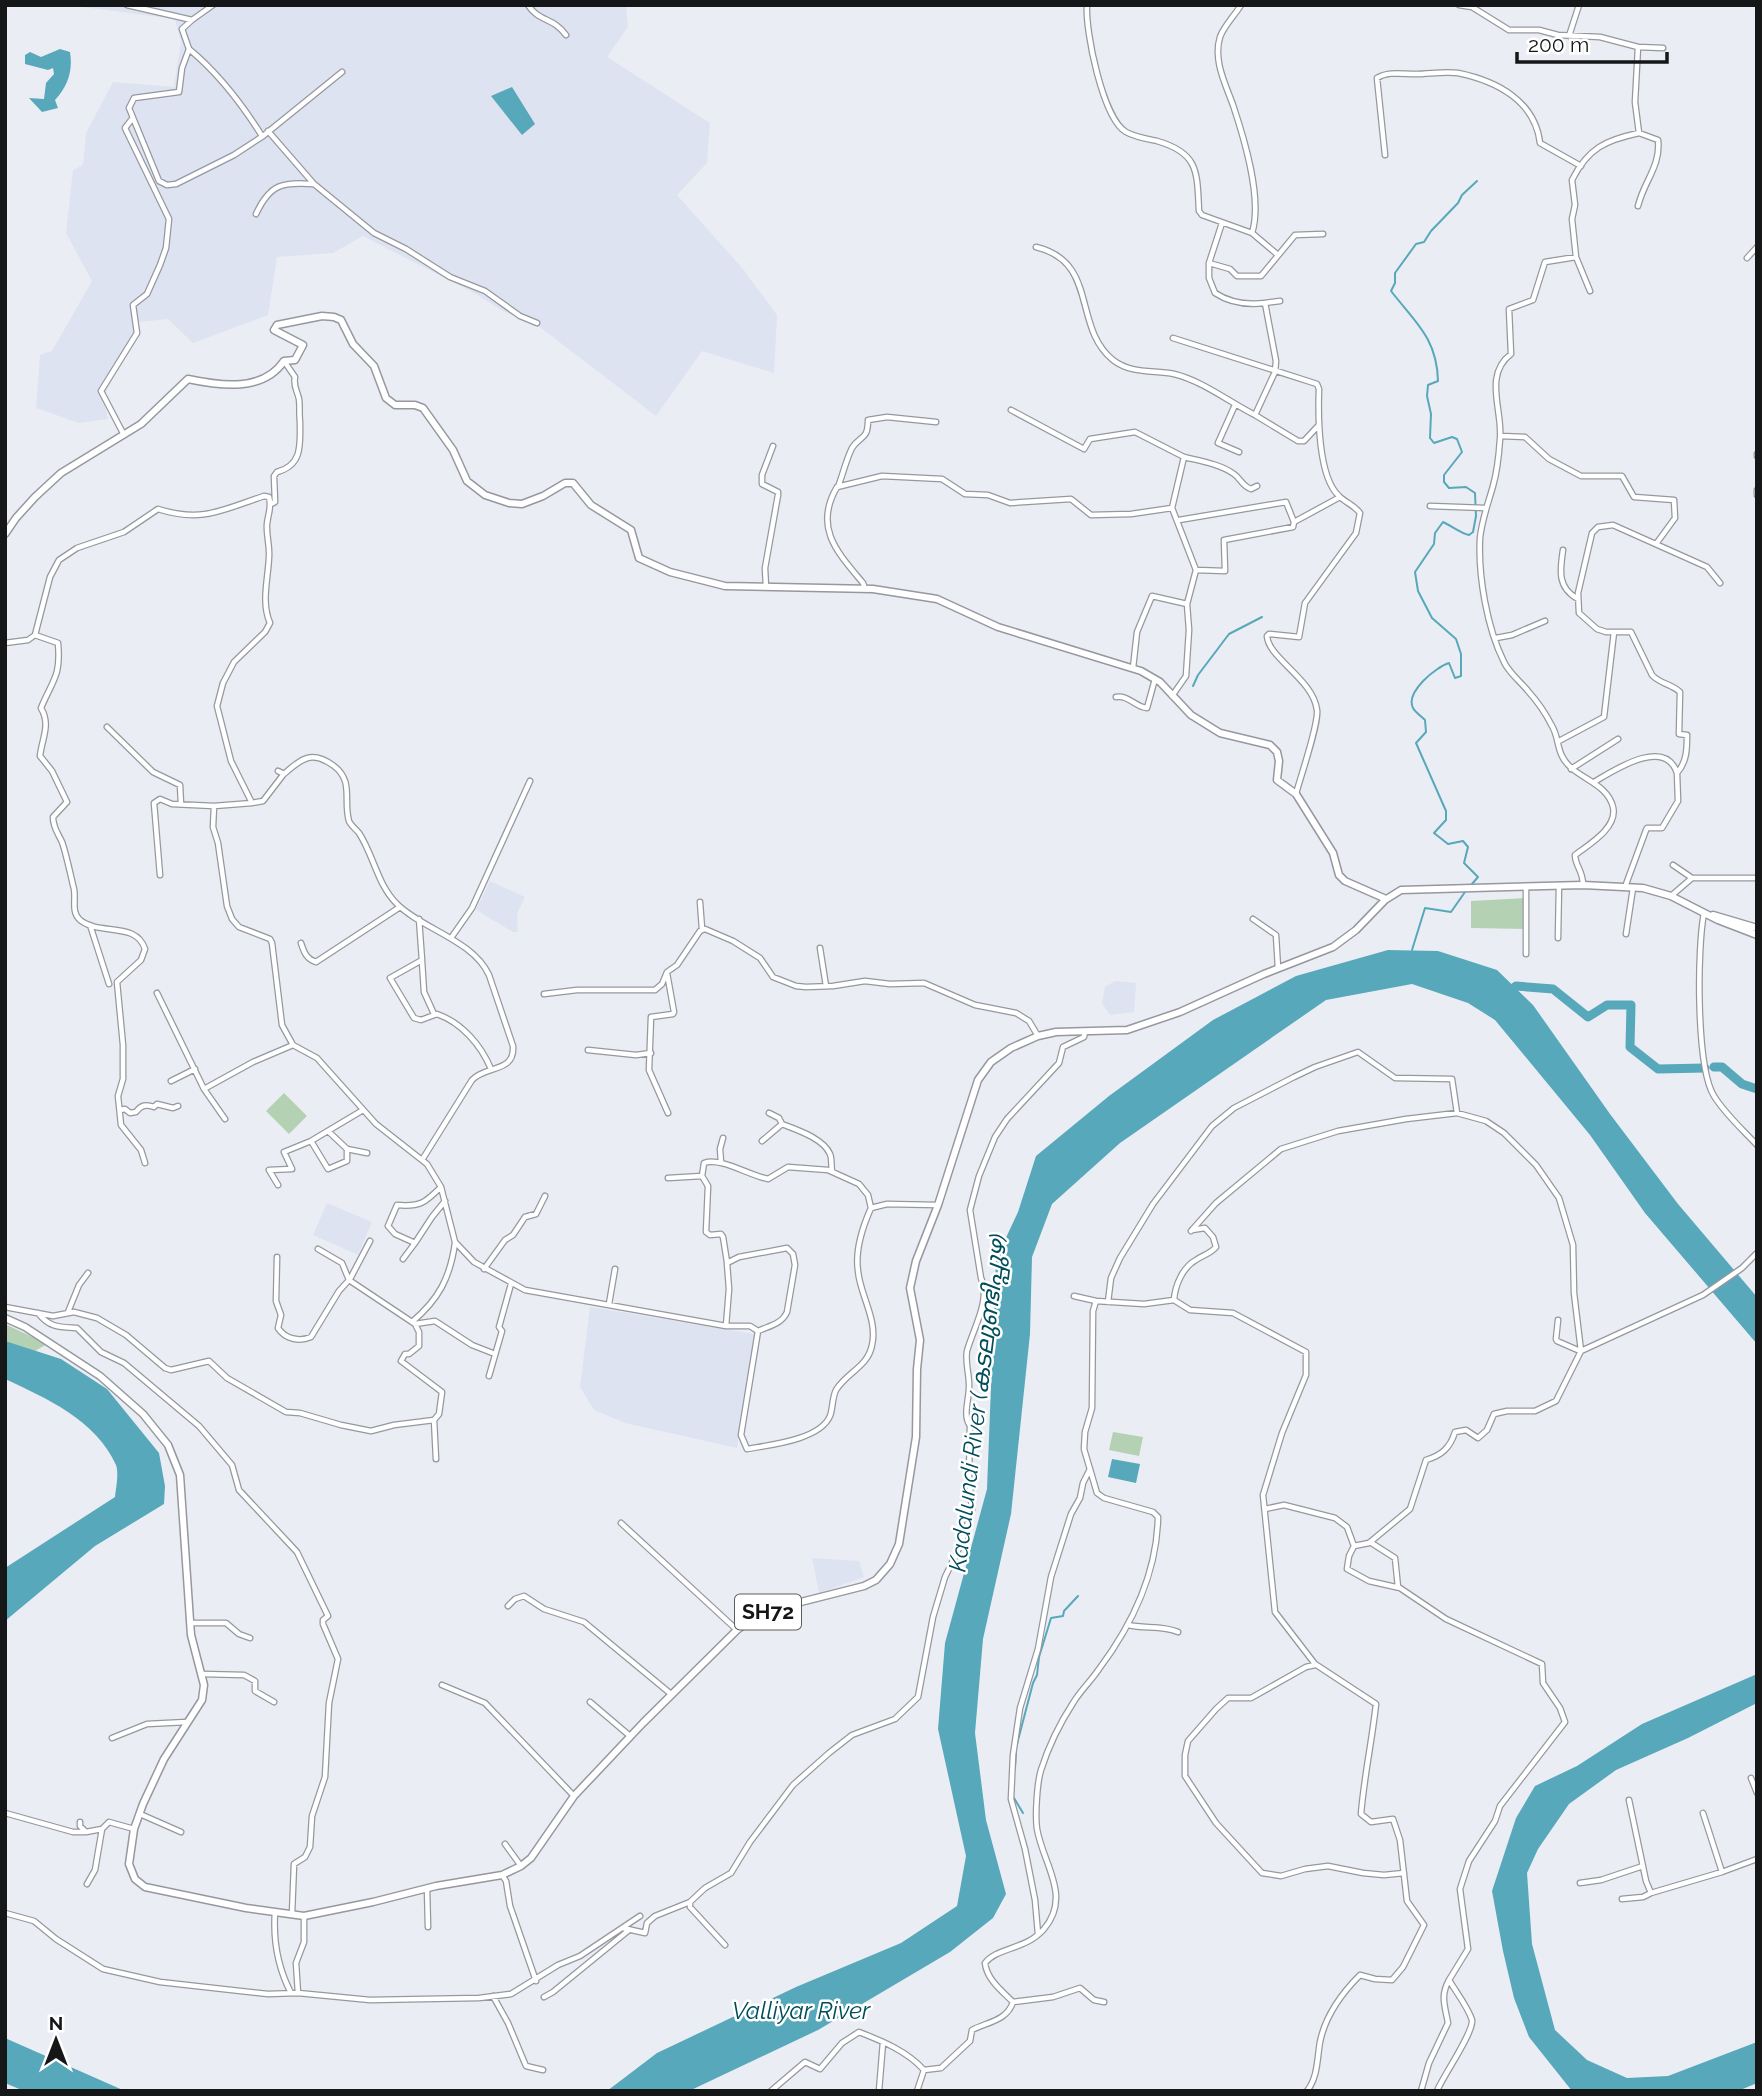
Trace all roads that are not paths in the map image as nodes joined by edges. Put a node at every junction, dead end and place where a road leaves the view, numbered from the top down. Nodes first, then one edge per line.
1 (127, 5) edge
2 (213, 5) edge
3 (528, 5) edge
4 (1087, 5) edge
5 (1241, 5) edge
6 (1459, 5) edge
7 (1580, 5) edge
8 (192, 20) junction
9 (566, 35) dead end
10 (1569, 36) junction
11 (1638, 47) junction
12 (189, 48) junction
13 (1663, 48) dead end
14 (342, 72) dead end
15 (133, 118) junction
16 (268, 131) junction
17 (1639, 133) junction
18 (263, 136) junction
19 (1385, 155) dead end
20 (1581, 166) junction
21 (314, 184) junction
22 (1638, 206) dead end
23 (256, 214) dead end
24 (1222, 223) junction
25 (1252, 233) junction
26 (1322, 234) dead end
27 (1037, 247) dead end
28 (1757, 247) edge
29 (1278, 255) junction
30 (1576, 257) junction
31 (1747, 258) dead end
32 (1209, 263) junction
33 (1590, 291) dead end
34 (1280, 302) dead end
35 (1265, 303) junction
36 (537, 323) dead end
37 (1173, 338) dead end
38 (284, 361) junction
39 (1275, 372) junction
40 (1235, 405) junction
41 (1011, 410) dead end
42 (1255, 415) junction
43 (936, 422) dead end
44 (1318, 426) junction
45 (124, 436) junction
46 (1501, 436) junction
47 (774, 446) dead end
48 (1239, 452) dead end
49 (1184, 457) junction
50 (1257, 486) dead end
51 (837, 487) junction
52 (1340, 497) junction
53 (271, 504) junction
54 (1430, 506) dead end
55 (1172, 508) junction
56 (1482, 508) junction
57 (1179, 520) junction
58 (1294, 522) junction
59 (5, 534) edge
60 (1656, 544) junction
61 (1563, 550) dead end
62 (1196, 570) junction
63 (1720, 583) dead end
64 (766, 588) junction
65 (864, 589) junction
66 (1578, 599) junction
67 (1187, 604) junction
68 (1545, 621) dead end
69 (1614, 632) junction
70 (35, 635) junction
71 (1496, 638) junction
72 (5, 643) edge
73 (1133, 668) junction
74 (1155, 678) junction
75 (1172, 696) junction
76 (1116, 697) dead end
77 (107, 727) dead end
78 (1618, 739) dead end
79 (1559, 741) junction
80 (1571, 769) junction
81 (278, 771) dead end
82 (1676, 773) junction
83 (284, 774) junction
84 (530, 782) dead end
85 (1594, 782) junction
86 (1296, 794) junction
87 (252, 803) junction
88 (181, 804) junction
89 (214, 806) junction
90 (1673, 865) dead end
91 (160, 875) dead end
92 (1692, 878) junction
93 (1757, 878) edge
94 (1559, 885) junction
95 (1583, 885) junction
96 (1526, 886) junction
97 (1629, 887) junction
98 (1671, 896) junction
99 (1386, 899) junction
100 (700, 902) dead end
101 (400, 907) junction
102 (1704, 913) junction
103 (418, 918) junction
104 (1253, 919) dead end
105 (89, 925) junction
106 (1757, 928) edge
107 (702, 929) junction
108 (1626, 934) dead end
109 (1757, 935) edge
110 (452, 938) junction
111 (1558, 938) dead end
112 (301, 943) dead end
113 (820, 948) dead end
114 (1527, 954) dead end
115 (422, 960) junction
116 (1278, 968) junction
117 (667, 972) junction
118 (109, 984) dead end
119 (826, 986) junction
120 (157, 993) dead end
121 (544, 994) dead end
122 (434, 1014) junction
123 (1085, 1031) junction
124 (1038, 1036) junction
125 (293, 1045) junction
126 (588, 1050) dead end
127 (651, 1053) junction
128 (195, 1069) junction
129 (491, 1069) junction
130 (171, 1081) dead end
131 (204, 1088) junction
132 (178, 1106) dead end
133 (120, 1110) junction
134 (363, 1110) junction
135 (668, 1113) dead end
136 (769, 1113) dead end
137 (1457, 1113) junction
138 (225, 1119) dead end
139 (782, 1124) junction
140 (328, 1131) junction
141 (723, 1138) dead end
142 (312, 1141) junction
143 (762, 1141) dead end
144 (1757, 1145) edge
145 (347, 1149) junction
146 (368, 1153) dead end
147 (422, 1160) junction
148 (721, 1162) junction
149 (145, 1163) dead end
150 (832, 1171) junction
151 (702, 1175) junction
152 (668, 1178) dead end
153 (278, 1185) dead end
154 (441, 1188) junction
155 (545, 1196) dead end
156 (446, 1201) junction
157 (938, 1205) junction
158 (871, 1208) junction
159 (370, 1241) dead end
160 (455, 1242) junction
161 (415, 1243) junction
162 (317, 1249) dead end
163 (1757, 1253) edge
164 (277, 1257) dead end
165 (403, 1259) dead end
166 (727, 1262) junction
167 (484, 1269) junction
168 (615, 1269) dead end
169 (88, 1273) dead end
170 (349, 1280) junction
171 (511, 1284) junction
172 (1074, 1296) dead end
173 (1174, 1300) junction
174 (1096, 1301) junction
175 (1108, 1302) junction
176 (608, 1304) junction
177 (5, 1307) edge
178 (68, 1312) junction
179 (38, 1313) junction
180 (5, 1318) edge
181 (1558, 1320) dead end
182 (413, 1323) junction
183 (726, 1326) junction
184 (758, 1331) junction
185 (1581, 1351) junction
186 (495, 1354) junction
187 (489, 1376) dead end
188 (434, 1420) junction
189 (436, 1459) dead end
190 (1091, 1468) junction
191 (1265, 1508) junction
192 (621, 1523) dead end
193 (1370, 1542) junction
194 (1354, 1546) junction
195 (1398, 1587) junction
196 (508, 1606) dead end
197 (190, 1623) junction
198 (1128, 1625) junction
199 (737, 1630) junction
200 (1178, 1632) dead end
201 (250, 1639) dead end
202 (1315, 1664) junction
203 (202, 1674) junction
204 (442, 1685) dead end
205 (671, 1694) junction
206 (274, 1702) dead end
207 (590, 1702) dead end
208 (187, 1721) junction
209 (631, 1737) junction
210 (112, 1738) dead end
211 (1751, 1778) dead end
212 (1757, 1793) edge
213 (574, 1796) junction
214 (1629, 1800) dead end
215 (5, 1813) edge
216 (1703, 1813) dead end
217 (140, 1814) junction
218 (80, 1822) dead end
219 (102, 1829) junction
220 (134, 1829) junction
221 (86, 1832) junction
222 (181, 1832) dead end
223 (505, 1844) dead end
224 (1757, 1859) edge
225 (521, 1866) junction
226 (1643, 1866) junction
227 (1722, 1872) junction
228 (1404, 1873) junction
229 (502, 1875) junction
230 (87, 1884) dead end
231 (1580, 1884) dead end
232 (427, 1888) junction
233 (1651, 1893) junction
234 (1622, 1899) dead end
235 (690, 1902) junction
236 (275, 1912) junction
237 (5, 1913) edge
238 (292, 1914) junction
239 (304, 1916) junction
240 (640, 1916) dead end
241 (428, 1927) dead end
242 (623, 1928) junction
243 (630, 1929) junction
244 (1038, 1934) junction
245 (725, 1945) dead end
246 (1360, 1975) junction
247 (1348, 1980) dead end
248 (1449, 1980) junction
249 (536, 1981) junction
250 (291, 1993) junction
251 (298, 1993) junction
252 (493, 1996) junction
253 (544, 1997) dead end
254 (1013, 2002) junction
255 (1104, 2003) dead end
256 (883, 2042) junction
257 (543, 2070) dead end
258 (924, 2070) junction
259 (771, 2091) edge
260 (879, 2091) edge
261 (917, 2091) edge
262 (1307, 2091) edge
263 (1422, 2091) edge
264 (1437, 2091) edge

1 - 8 street
2 - 8 street
3 - 9 street
4 - 24 street
5 - 25 street
6 - 10 street
7 - 10 street
8 - 12 street
10 - 11 street
11 - 13 street
11 - 17 street
12 - 15 street
12 - 18 street
14 - 16 street
15 - 18 street
15 - 45 street
16 - 18 street
16 - 21 street
17 - 20 street
17 - 22 street
19 - 20 street
20 - 30 street
21 - 23 street
21 - 36 street
24 - 25 street
24 - 32 street
25 - 29 street
26 - 29 street
27 - 40 street
28 - 31 street
29 - 32 street
30 - 33 street
30 - 46 street
32 - 35 street
34 - 35 street
35 - 39 street
37 - 39 street
38 - 45 main road
38 - 53 street
38 - 64 main road
39 - 42 street
39 - 44 street
40 - 42 street
40 - 48 street
41 - 49 street
42 - 44 street
43 - 51 street
44 - 52 street
45 - 59 main road
46 - 56 street
46 - 60 street
47 - 64 street
49 - 50 street
49 - 55 street
51 - 55 street
51 - 65 street
52 - 58 street
52 - 86 street
53 - 70 street
53 - 87 street
54 - 56 street
55 - 57 street
56 - 71 street
57 - 58 street
57 - 62 street
58 - 62 street
60 - 63 street
60 - 66 street
61 - 66 street
62 - 67 street
64 - 65 main road
65 - 73 main road
66 - 69 street
67 - 73 street
67 - 75 street
68 - 71 street
69 - 79 street
69 - 82 street
70 - 72 street
70 - 105 street
71 - 79 street
73 - 74 main road
74 - 75 main road
74 - 76 street
75 - 86 main road
77 - 88 street
78 - 80 street
79 - 80 street
80 - 85 street
81 - 83 street
82 - 85 street
82 - 97 street
83 - 87 street
83 - 101 street
84 - 110 street
85 - 95 street
86 - 99 main road
87 - 89 street
88 - 89 street
88 - 91 street
89 - 125 street
90 - 92 street
92 - 93 street
92 - 98 street
94 - 95 main road, SH72
94 - 96 main road, SH72
94 - 111 street
95 - 97 main road, SH72
96 - 99 main road, SH72
96 - 114 street
97 - 98 main road, SH72
97 - 108 street
98 - 102 main road, SH72
99 - 116 main road, SH72
100 - 107 street
101 - 103 street
101 - 112 street
102 - 106 main road, SH72
102 - 109 main road, SH72
102 - 144 street
103 - 110 street
103 - 115 street
104 - 116 street
105 - 118 street
105 - 133 street
107 - 117 street
107 - 119 street
110 - 129 street
113 - 119 street
115 - 122 street
115 - 122 street
116 - 123 main road, SH72
117 - 121 street
117 - 127 street
119 - 124 street
120 - 128 street
122 - 129 street
123 - 124 main road, SH72
123 - 235 street
124 - 157 main road, SH72
125 - 131 street
125 - 134 street
126 - 127 street
127 - 135 street
128 - 130 street
128 - 131 street
129 - 147 street
131 - 138 street
132 - 133 street
133 - 149 street
134 - 140 street
134 - 147 street
136 - 139 street
137 - 173 street
137 - 175 street
137 - 185 street
139 - 143 street
139 - 150 street
140 - 142 street
140 - 145 street
141 - 148 street
142 - 145 street
142 - 153 street
145 - 146 street
147 - 154 street
148 - 150 street
148 - 151 street
150 - 158 street
151 - 152 street
151 - 166 street
154 - 156 street
154 - 161 street
155 - 167 street
156 - 160 street
156 - 161 street
157 - 158 street
157 - 199 main road, SH72
158 - 184 street
159 - 170 street
160 - 167 street
160 - 182 street
161 - 165 street
162 - 170 street
163 - 185 street
164 - 170 street
166 - 183 street
166 - 184 street
167 - 171 street
168 - 176 street
169 - 178 street
170 - 182 street
171 - 176 street
171 - 186 street
172 - 174 street
173 - 175 street
173 - 191 street
174 - 175 street
174 - 190 street
176 - 183 street
177 - 179 street
178 - 179 street
178 - 188 street
179 - 238 street
180 - 197 main road, SH72
181 - 185 street
182 - 186 street
182 - 188 street
183 - 184 street
185 - 193 street
186 - 187 street
188 - 189 street
190 - 198 street
190 - 244 street
191 - 194 street
191 - 202 street
192 - 199 street
193 - 194 street
193 - 195 street
194 - 195 street
195 - 248 street
196 - 205 street
197 - 201 street
197 - 203 main road, SH72
198 - 200 street
198 - 244 street
199 - 205 main road, SH72
202 - 228 street
202 - 228 street
203 - 206 street
203 - 208 main road, SH72
204 - 213 street
205 - 209 main road, SH72
207 - 209 street
208 - 210 street
208 - 217 main road, SH72
209 - 213 main road, SH72
211 - 212 street
213 - 225 main road, SH72
214 - 226 street
215 - 221 street
216 - 227 street
217 - 220 main road, SH72
217 - 222 street
218 - 221 street
219 - 220 street
219 - 221 street
219 - 230 street
220 - 236 main road, SH72
223 - 225 street
224 - 227 street
225 - 229 main road, SH72
226 - 231 street
226 - 233 street
227 - 233 street
228 - 246 street
229 - 232 main road, SH72
229 - 249 street
232 - 239 main road, SH72
232 - 241 street
233 - 234 street
235 - 243 street
235 - 245 street
236 - 238 main road, SH72
236 - 250 street
237 - 250 street
238 - 239 main road, SH72
239 - 251 street
240 - 242 street
242 - 243 street
242 - 249 street
243 - 253 street
244 - 254 street
246 - 247 street
246 - 262 street
248 - 263 street
248 - 264 street
249 - 252 street
250 - 251 street
251 - 252 street
252 - 257 street
254 - 255 street
254 - 258 street
256 - 258 street
256 - 259 street
256 - 260 street
258 - 261 street

